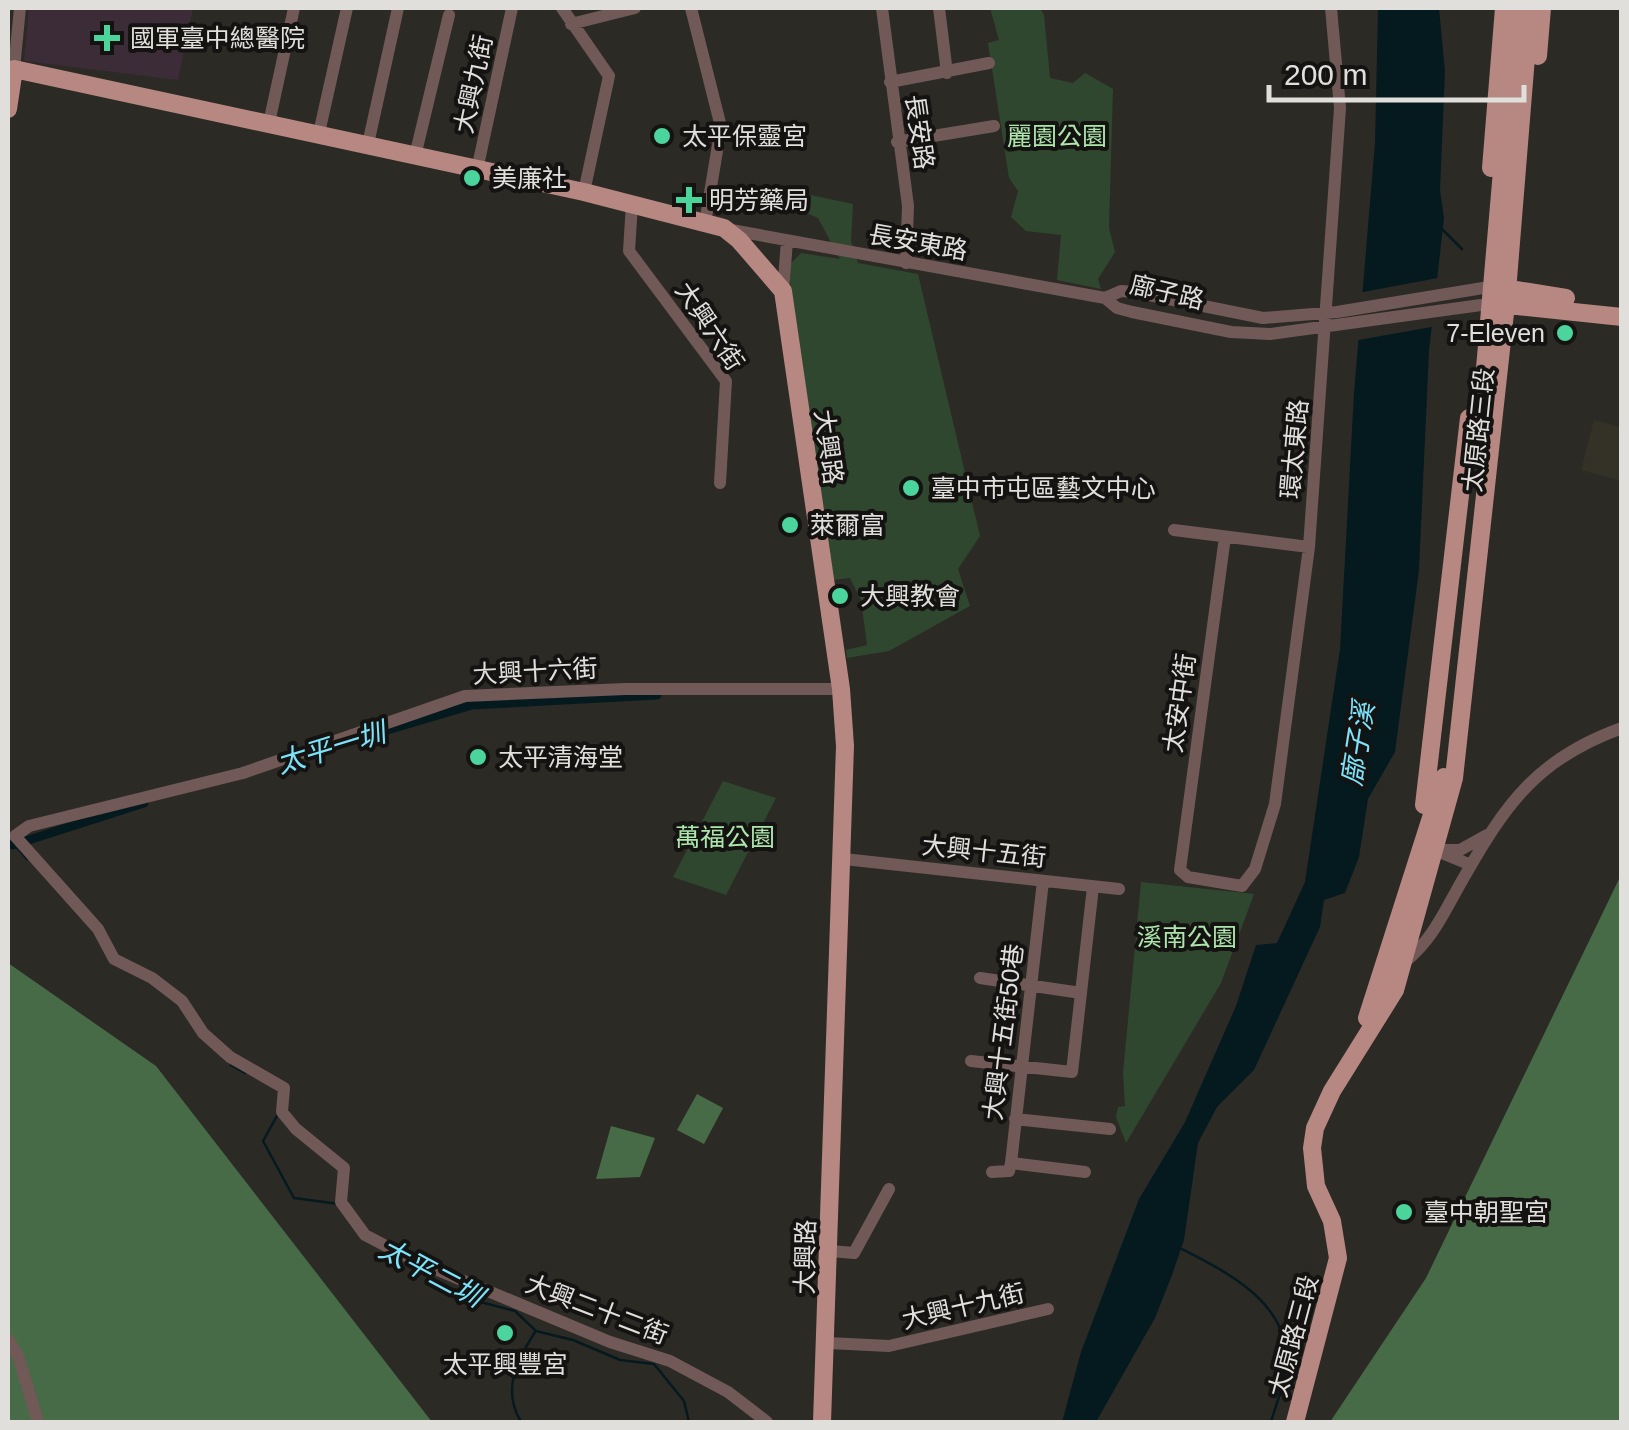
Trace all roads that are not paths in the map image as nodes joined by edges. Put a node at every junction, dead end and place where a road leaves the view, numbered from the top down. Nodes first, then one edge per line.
1 (20, 8) edge
2 (294, 8) edge
3 (347, 8) edge
4 (398, 8) edge
5 (512, 8) edge
6 (562, 8) edge
7 (636, 8) edge
8 (691, 8) edge
9 (882, 8) edge
10 (939, 8) edge
11 (1330, 8) edge
12 (1504, 8) edge
13 (1516, 8) edge
14 (1530, 8) edge
15 (1542, 8) edge
16 (449, 15) dead end
17 (571, 24) junction
18 (989, 62) dead end
19 (14, 69) junction
20 (947, 73) junction
21 (890, 82) junction
22 (8, 109) edge
23 (269, 123) junction
24 (994, 126) dead end
25 (319, 133) junction
26 (897, 142) junction
27 (368, 144) junction
28 (415, 156) junction
29 (478, 170) junction
30 (584, 192) junction
31 (632, 204) junction
32 (714, 226) junction
33 (787, 241) junction
34 (906, 262) junction
35 (784, 291) junction
36 (1494, 296) junction
37 (1105, 298) junction
38 (1622, 307) edge
39 (1332, 313) junction
40 (1622, 317) edge
41 (1331, 329) junction
42 (720, 483) dead end
43 (1174, 530) dead end
44 (1224, 537) junction
45 (1308, 547) junction
46 (841, 690) junction
47 (1622, 728) edge
48 (1493, 830) junction
49 (11, 835) edge
50 (1427, 847) junction
51 (844, 859) junction
52 (1472, 865) junction
53 (1043, 880) junction
54 (1092, 886) junction
55 (1242, 886) joint
56 (1119, 889) dead end
57 (1406, 961) junction
58 (980, 978) dead end
59 (1032, 986) junction
60 (1080, 993) junction
61 (971, 1061) dead end
62 (1022, 1067) junction
63 (1332, 1091) junction
64 (1015, 1119) junction
65 (1110, 1129) dead end
66 (1011, 1163) junction
67 (992, 1172) dead end
68 (1086, 1172) dead end
69 (889, 1189) dead end
70 (830, 1251) junction
71 (1048, 1309) dead end
72 (8, 1339) edge
73 (828, 1343) junction
74 (1300, 1419) edge
75 (38, 1422) edge
76 (767, 1422) edge
77 (822, 1422) edge

1 - 19 street
2 - 23 street
3 - 25 street
4 - 27 street
5 - 29 street, 大興九街
6 - 17 street
7 - 17 street
8 - 32 street
9 - 21 street, 長安路
10 - 20 street
11 - 39 street, 環太東路
12 - 36 main road, 太原路三段
13 - 36 main road, 太原路三段
14 - 36 main road, 太原路三段
15 - 36 main road, 太原路三段
16 - 28 street
17 - 30 street
18 - 20 street
19 - 22 main road
19 - 23 main road
20 - 21 street
21 - 26 street, 長安路
23 - 25 main road
24 - 26 street
25 - 27 main road
26 - 34 street, 長安路
27 - 28 main road
28 - 29 main road
29 - 30 main road
30 - 31 main road
31 - 32 main road
31 - 42 street, 大興六街
32 - 33 street, 長安東路
32 - 35 main road
33 - 34 street, 長安東路
33 - 35 street
34 - 37 street, 長安東路
35 - 46 main road, 大興路
36 - 38 main road
36 - 39 street, 廍子路
36 - 40 main road
36 - 41 street, 廍子路
36 - 50 main road, 太原路三段
36 - 50 main road, 太原路三段
37 - 39 street, 廍子路
37 - 41 street, 廍子路
39 - 41 street, 環太東路
41 - 45 street, 環太東路
43 - 44 street
44 - 45 street
44 - 55 street, 太安中街
45 - 55 street, 環太東路
46 - 49 street, 大興十六街
46 - 51 main road, 大興路
47 - 48 street
48 - 50 street
48 - 52 street
49 - 76 street, 大興二十二街
50 - 52 street
50 - 57 main road, 太原路三段
50 - 63 main road, 太原路三段
51 - 53 street, 大興十五街
51 - 70 main road, 大興路
52 - 57 street
53 - 54 street, 大興十五街
53 - 59 street, 大興十五街50巷
54 - 56 street, 大興十五街
54 - 60 street
57 - 63 main road, 太原路三段
58 - 59 street
59 - 60 street
59 - 62 street, 大興十五街50巷
60 - 62 street
61 - 62 street
62 - 64 street, 大興十五街50巷
63 - 74 main road, 太原路三段
64 - 65 street
64 - 66 street, 大興十五街50巷
66 - 67 street
66 - 68 street
69 - 70 street
70 - 73 main road, 大興路
71 - 73 street, 大興十九街
72 - 75 street
73 - 77 main road, 大興路

